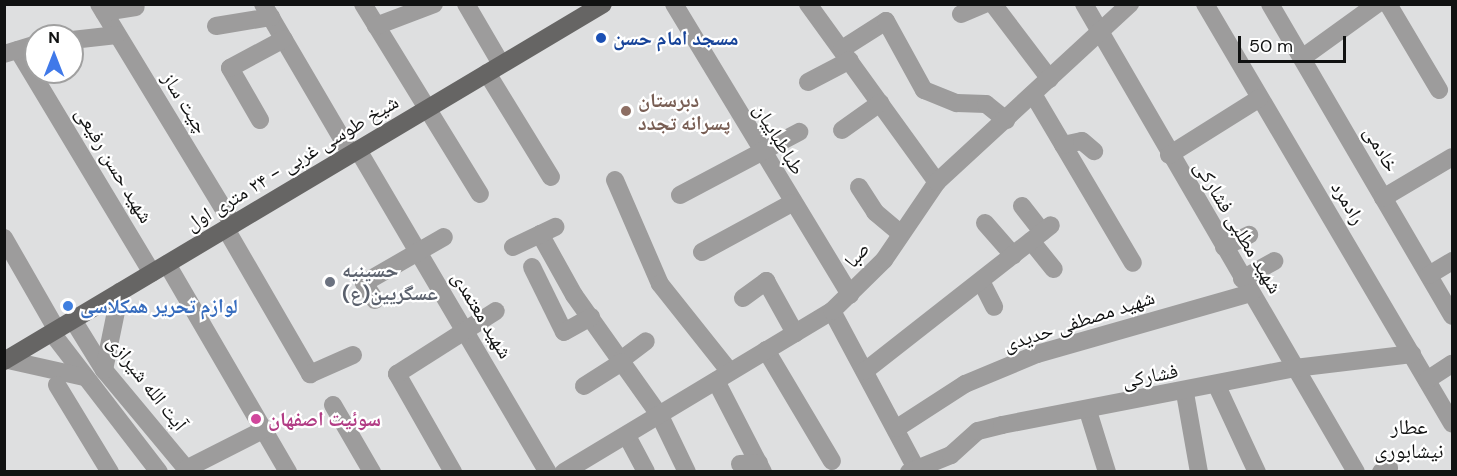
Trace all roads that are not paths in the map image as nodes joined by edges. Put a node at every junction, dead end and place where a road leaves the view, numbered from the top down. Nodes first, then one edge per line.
1 (363, 4) edge
2 (434, 4) edge
3 (465, 4) edge
4 (603, 4) edge
5 (674, 4) edge
6 (984, 4) edge
7 (993, 4) edge
8 (1084, 4) edge
9 (1130, 4) edge
10 (1205, 4) edge
11 (1270, 4) edge
12 (1377, 4) edge
13 (1388, 4) edge
14 (810, 5) edge
15 (136, 7) dead end
16 (102, 8) edge
17 (267, 11) edge
18 (961, 14) dead end
19 (216, 26) dead end
20 (376, 26) junction
21 (1100, 32) junction
22 (117, 35) junction
23 (84, 39) edge
24 (284, 39) junction
25 (11, 52) edge
26 (846, 55) junction
27 (1302, 58) junction
28 (494, 69) junction
29 (1050, 79) junction
30 (808, 82) dead end
31 (1439, 90) dead end
32 (1033, 94) junction
33 (1260, 98) junction
34 (880, 102) junction
35 (426, 110) junction
36 (260, 120) dead end
37 (1005, 120) junction
38 (842, 130) dead end
39 (799, 132) dead end
40 (1064, 145) junction
41 (759, 151) junction
42 (1094, 151) dead end
43 (355, 152) junction
44 (1169, 155) junction
45 (1452, 158) edge
46 (551, 177) dead end
47 (615, 180) dead end
48 (938, 182) junction
49 (859, 187) dead end
50 (480, 194) dead end
51 (680, 195) dead end
52 (1383, 198) junction
53 (792, 203) junction
54 (1022, 207) dead end
55 (985, 223) dead end
56 (229, 226) junction
57 (1041, 233) junction
58 (901, 234) junction
59 (1249, 234) dead end
60 (1222, 235) junction
61 (444, 237) dead end
62 (4, 238) edge
63 (513, 247) dead end
64 (418, 251) junction
65 (702, 252) dead end
66 (1013, 255) junction
67 (1274, 261) dead end
68 (1452, 261) edge
69 (1132, 263) dead end
70 (532, 267) dead end
71 (159, 268) junction
72 (1054, 269) dead end
73 (1428, 275) junction
74 (981, 280) junction
75 (1246, 286) junction
76 (120, 292) junction
77 (850, 295) junction
78 (742, 297) dead end
79 (375, 300) dead end
80 (994, 307) dead end
81 (496, 311) dead end
82 (832, 311) junction
83 (1452, 316) edge
84 (591, 317) junction
85 (73, 320) junction
86 (464, 328) junction
87 (55, 331) junction
88 (795, 333) junction
89 (646, 341) dead end
90 (766, 350) junction
91 (1412, 354) junction
92 (352, 355) dead end
93 (6, 360) edge
94 (622, 361) junction
95 (1452, 364) edge
96 (1295, 368) junction
97 (104, 370) junction
98 (865, 371) junction
99 (723, 377) junction
100 (86, 378) junction
101 (1427, 380) junction
102 (57, 386) dead end
103 (584, 386) dead end
104 (1217, 386) junction
105 (122, 393) junction
106 (1185, 393) junction
107 (105, 404) junction
108 (333, 405) dead end
109 (1088, 411) junction
110 (660, 416) junction
111 (1452, 424) edge
112 (897, 428) junction
113 (263, 430) junction
114 (627, 436) junction
115 (832, 461) dead end
116 (740, 464) dead end
117 (761, 467) edge
118 (188, 470) edge
119 (571, 470) edge
120 (110, 471) edge
121 (159, 471) edge
122 (288, 471) edge
123 (372, 471) edge
124 (453, 471) edge
125 (548, 471) edge
126 (646, 471) edge
127 (687, 471) edge
128 (914, 471) edge
129 (1107, 471) edge
130 (1199, 471) edge
131 (1257, 471) edge
132 (1356, 471) edge

1 - 20 street
2 - 20 street
3 - 28 street
4 - 28 main road, شیخ طوسی غربی - ۲۴ متری اول
5 - 41 street, طباطباییان
6 - 18 street
7 - 29 street
8 - 21 street, شهید مطلبی فشارکی
9 - 21 street, صبا
10 - 33 street, رادمرد
11 - 27 street, خادمی
12 - 27 street
13 - 31 street
14 - 26 street
15 - 16 street
16 - 22 street, چیت ساز
17 - 19 street
17 - 24 street, شهید معتمدی
20 - 35 street
21 - 29 street, صبا
21 - 44 street, شهید مطلبی فشارکی
22 - 23 street
22 - 56 street, چیت ساز
24 - 36 street
24 - 43 street, شهید معتمدی
25 - 71 street, شهید حسن رفیعی
26 - 30 street
26 - 34 street
26 - 37 street
27 - 52 street, خادمی
28 - 35 main road, شیخ طوسی غربی - ۲۴ متری اول
28 - 46 street
29 - 32 street, صبا
32 - 37 street, صبا
32 - 40 street
33 - 44 street
33 - 91 street, رادمرد
34 - 38 street
34 - 48 street
35 - 43 main road, شیخ طوسی غربی - ۲۴ متری اول
35 - 50 street
37 - 48 street, صبا
39 - 41 street
40 - 42 street
40 - 69 street
41 - 51 street
41 - 53 street, طباطباییان
43 - 56 main road, شیخ طوسی غربی - ۲۴ متری اول
43 - 64 street, شهید معتمدی
44 - 60 street, شهید مطلبی فشارکی
45 - 52 street
47 - 99 street
48 - 58 street, صبا
49 - 58 street
52 - 73 street, خادمی
53 - 65 street
53 - 77 street, طباطباییان
54 - 57 street
55 - 66 street
56 - 71 main road, شیخ طوسی غربی - ۲۴ متری اول
56 - 92 street, چیت ساز
57 - 66 street
57 - 72 street
58 - 77 street, صبا
59 - 60 street
60 - 75 street, شهید مطلبی فشارکی
61 - 64 street
62 - 87 street
63 - 84 street
64 - 79 street
64 - 86 street, شهید معتمدی
66 - 74 street
67 - 75 street, شهید مصطفی حدیدی
68 - 73 street
70 - 84 street
71 - 76 main road, شیخ طوسی غربی - ۲۴ متری اول
71 - 113 street, شهید حسن رفیعی
73 - 83 street, خادمی
74 - 80 street
74 - 98 street
75 - 96 street, شهید مطلبی فشارکی
75 - 112 street, شهید مصطفی حدیدی
76 - 85 main road, شیخ طوسی غربی - ۲۴ متری اول
76 - 97 street
77 - 82 street, صبا
78 - 88 street
81 - 86 street
82 - 88 street, صبا
82 - 98 street
84 - 94 street
85 - 87 main road, شیخ طوسی غربی - ۲۴ متری اول
85 - 97 street, آیت الله شیرازی
86 - 124 street
86 - 125 street, شهید معتمدی
87 - 93 main road, شیخ طوسی غربی - ۲۴ متری اول
87 - 100 street
88 - 90 street, صبا
89 - 94 street
90 - 99 street, صبا
90 - 115 street
91 - 96 street, فشارکی
91 - 101 street, رادمرد
93 - 100 street
94 - 103 street
94 - 110 street
95 - 101 street
96 - 104 street, فشارکی
96 - 132 street, شهید مطلبی فشارکی
97 - 105 street, آیت الله شیرازی
98 - 112 street
99 - 110 street, صبا
99 - 117 street
100 - 107 street
101 - 111 street, رادمرد
102 - 120 street
104 - 106 street, فشارکی
104 - 131 street
105 - 107 street
105 - 118 street, آیت الله شیرازی
106 - 109 street, فشارکی
106 - 130 street
107 - 121 street
108 - 123 street
109 - 128 street, فشارکی
109 - 129 street
110 - 114 street, صبا
110 - 127 street
112 - 128 street
113 - 118 street
113 - 122 street, شهید حسن رفیعی
114 - 119 street, صبا
114 - 126 street
116 - 117 street

